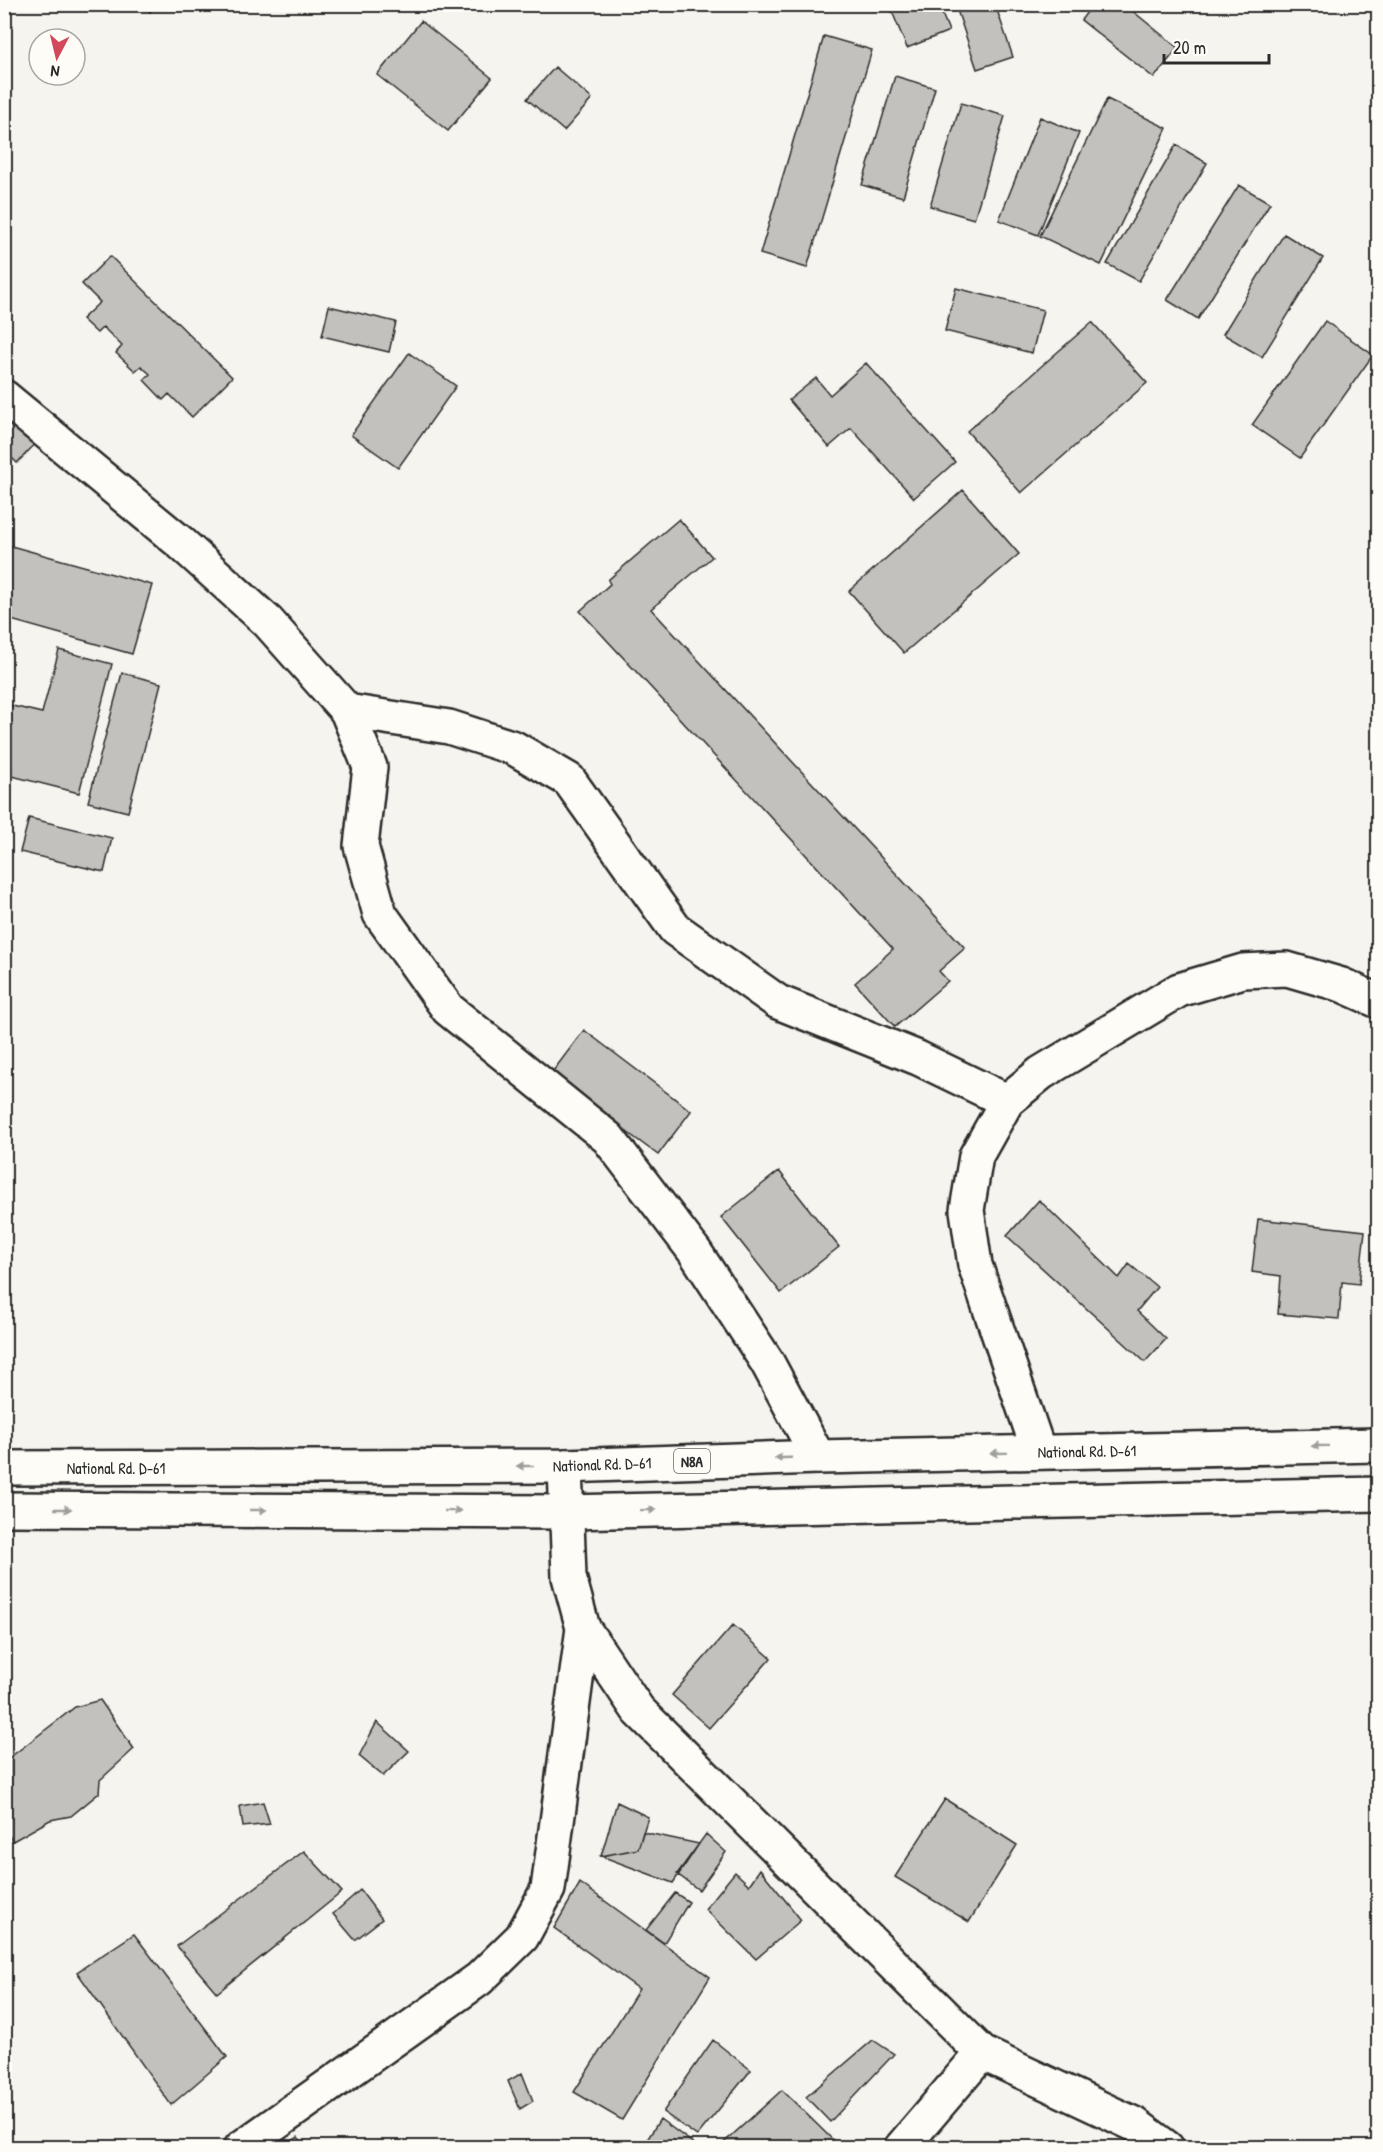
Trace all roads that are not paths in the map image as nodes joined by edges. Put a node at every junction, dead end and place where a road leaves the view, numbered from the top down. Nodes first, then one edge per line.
1 (4, 397) edge
2 (347, 711) junction
3 (1378, 1000) edge
4 (1007, 1101) junction
5 (1378, 1445) edge
6 (1039, 1452) junction
7 (818, 1456) junction
8 (565, 1466) junction
9 (4, 1468) edge
10 (1378, 1494) edge
11 (4, 1509) edge
12 (566, 1512) junction
13 (583, 1628) junction
14 (982, 2053) junction
15 (241, 2148) edge
16 (901, 2148) edge
17 (1167, 2148) edge

1 - 2 main road
2 - 4 main road
2 - 7 main road
3 - 4 main road
4 - 6 main road
5 -> 6 main road, National Rd. D-61 / N8A
6 -> 7 main road, National Rd. D-61 / N8A
7 -> 8 main road, National Rd. D-61 / N8A
8 -> 9 main road, National Rd. D-61 / N8A
8 - 12 main road
12 -> 10 main road
11 -> 12 main road
12 - 13 main road
13 - 14 main road
13 - 15 main road
14 - 16 main road
14 - 17 main road

